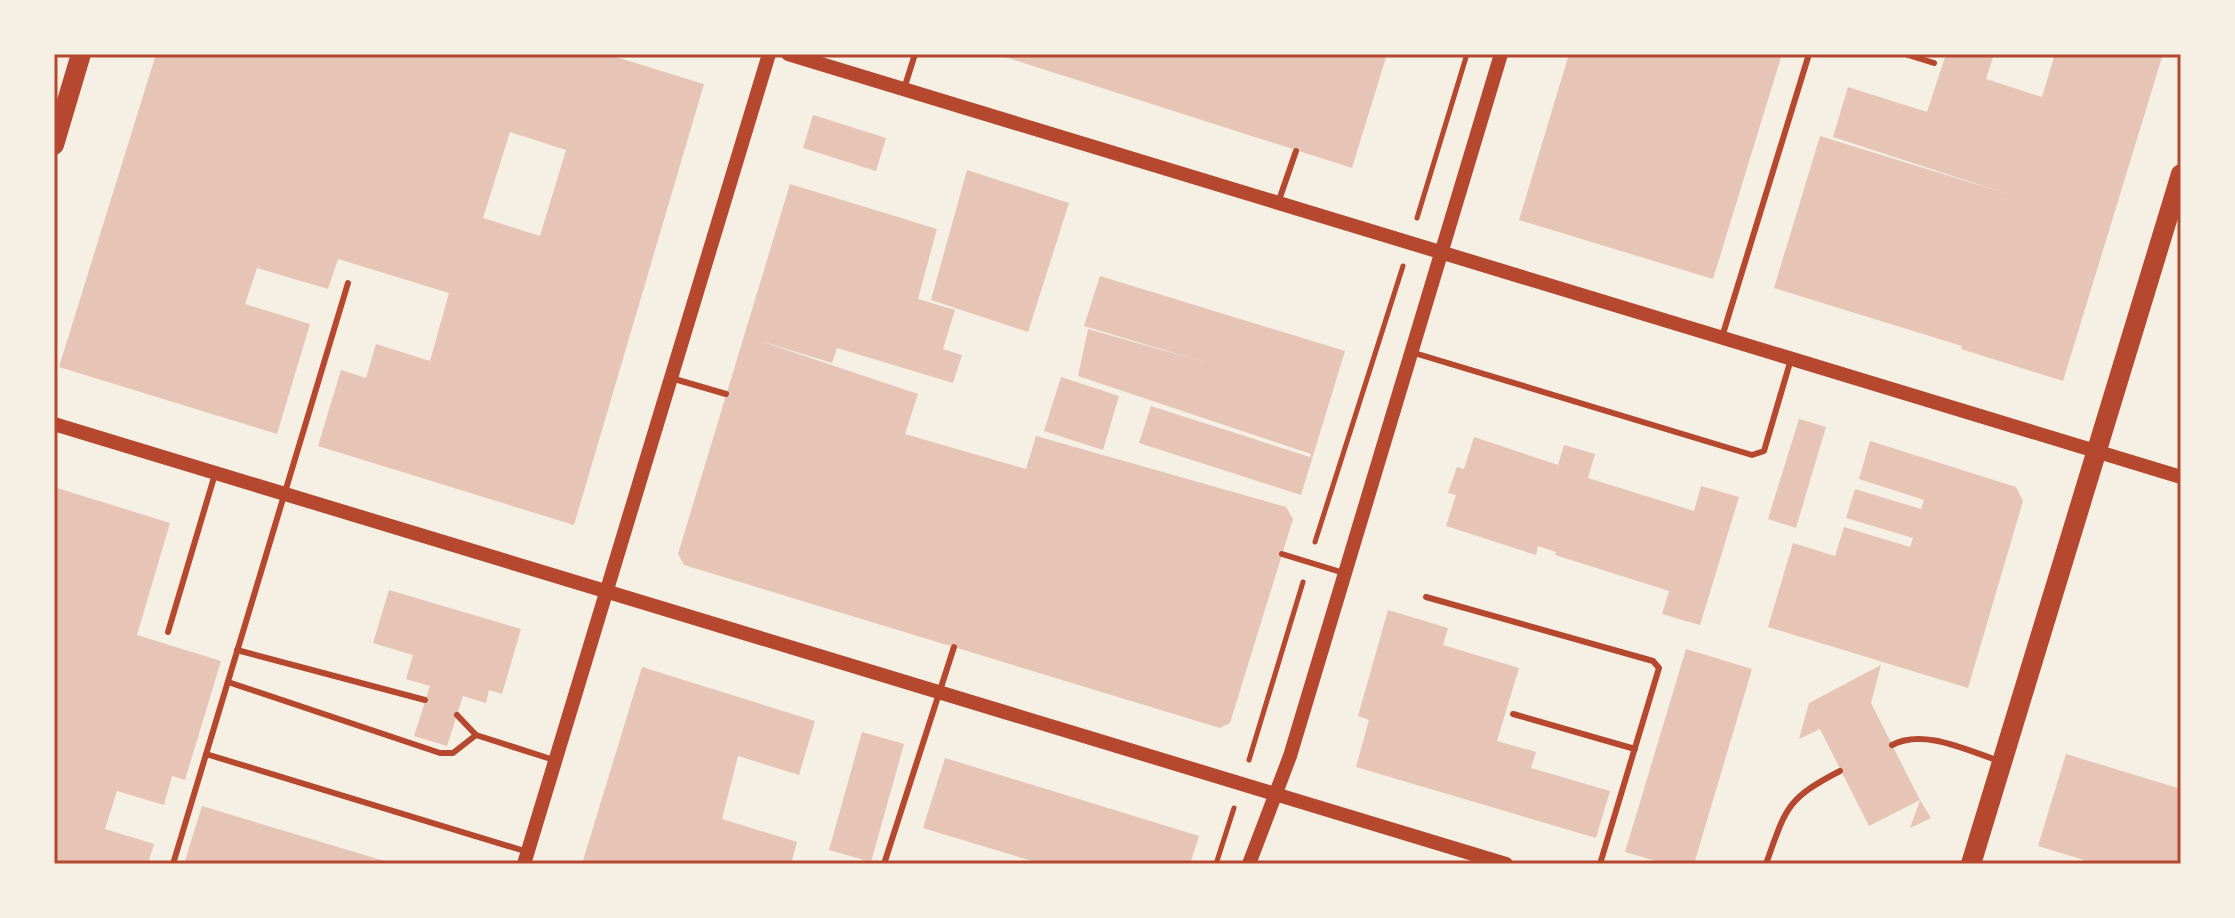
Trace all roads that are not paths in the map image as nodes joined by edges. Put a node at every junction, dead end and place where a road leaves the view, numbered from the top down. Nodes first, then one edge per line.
1 (81, 54) edge
2 (769, 54) edge
3 (788, 54) edge
4 (915, 54) edge
5 (1501, 54) edge
6 (1809, 54) edge
7 (1905, 54) edge
8 (1934, 63) dead end
9 (904, 89) junction
10 (54, 145) edge
11 (1296, 151) dead end
12 (2181, 174) edge
13 (1278, 203) junction
14 (1441, 253) junction
15 (348, 283) dead end
16 (1722, 337) junction
17 (1411, 352) junction
18 (1792, 358) junction
19 (671, 378) junction
20 (726, 394) dead end
21 (54, 424) edge
22 (2096, 451) junction
23 (216, 473) junction
24 (2181, 477) edge
25 (284, 494) junction
26 (1282, 554) dead end
27 (1344, 573) junction
28 (606, 590) junction
29 (1426, 597) dead end
30 (168, 632) dead end
31 (954, 647) dead end
32 (237, 650) junction
33 (228, 682) junction
34 (939, 691) junction
35 (425, 700) dead end
36 (1513, 714) dead end
37 (457, 715) dead end
38 (476, 735) junction
39 (1892, 745) dead end
40 (1635, 749) junction
41 (206, 754) junction
42 (555, 760) junction
43 (2002, 762) junction
44 (1840, 771) dead end
45 (1275, 795) junction
46 (526, 858) edge
47 (173, 864) edge
48 (884, 864) edge
49 (1249, 864) edge
50 (1506, 864) edge
51 (1600, 864) edge
52 (1766, 864) edge
53 (1971, 864) edge

1 - 10 main road
2 - 19 street
3 - 9 street
4 - 9 lane
5 - 14 street
6 - 16 lane
7 - 8 lane
9 - 13 street
11 - 13 lane
12 - 22 main road
13 - 14 street
14 - 16 street
14 - 17 street
15 - 25 lane
16 - 18 street
17 - 18 lane
17 - 27 street
18 - 22 street
19 - 20 lane
19 - 28 street
21 - 23 street
22 - 24 street
22 - 43 main road
23 - 25 street
23 - 30 lane
25 - 28 street
25 - 32 lane
26 - 27 lane
27 - 45 street
28 - 34 street
28 - 42 street
29 - 40 lane
31 - 34 lane
32 - 33 lane
32 - 35 lane
33 - 38 lane
33 - 41 lane
34 - 45 street
34 - 48 lane
36 - 40 lane
37 - 38 lane
38 - 42 lane
39 - 43 lane
40 - 51 lane
41 - 46 lane
41 - 47 lane
42 - 46 street
43 - 53 main road
44 - 52 lane
45 - 49 street
45 - 50 street

